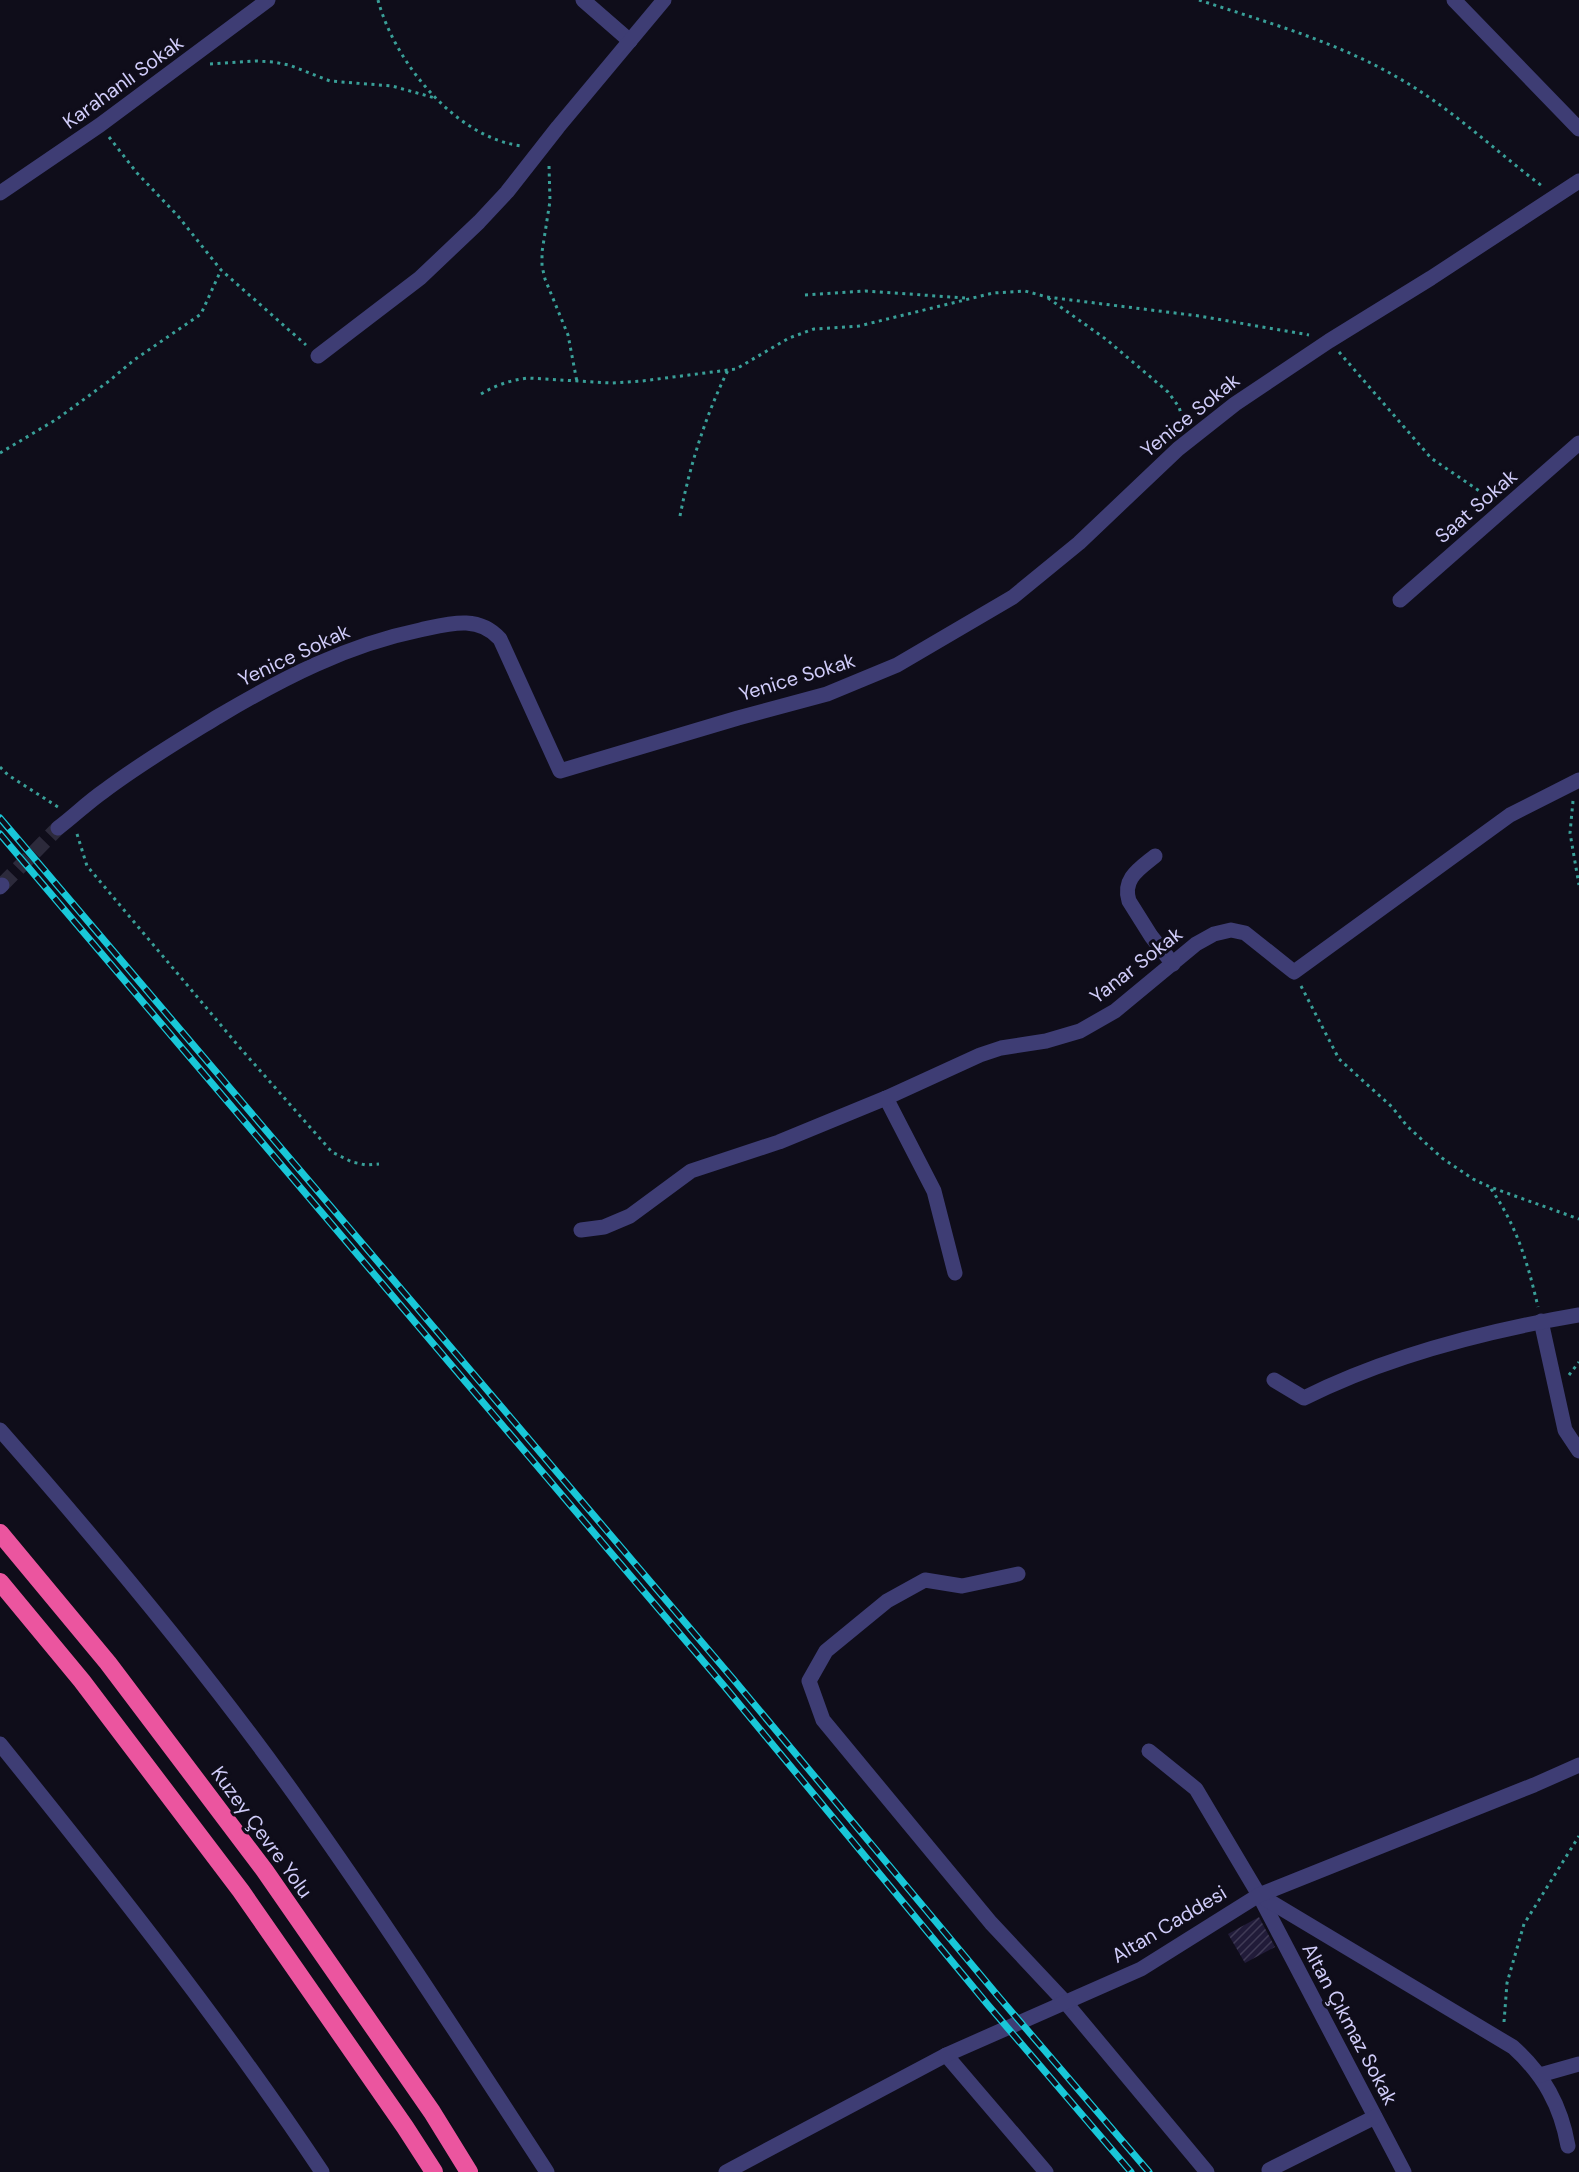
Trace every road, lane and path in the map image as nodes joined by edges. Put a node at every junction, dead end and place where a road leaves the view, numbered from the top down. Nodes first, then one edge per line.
1 (268, 0) edge
2 (378, 0) edge
3 (583, 0) edge
4 (664, 0) edge
5 (1199, 0) edge
6 (1454, 0) edge
7 (630, 41) junction
8 (208, 64) dead end
9 (437, 99) junction
10 (100, 125) junction
11 (1579, 129) edge
12 (544, 146) junction
13 (1579, 181) edge
14 (0, 193) edge
15 (1555, 197) junction
16 (221, 270) junction
17 (805, 295) dead end
18 (1047, 297) junction
19 (969, 298) junction
20 (1329, 341) junction
21 (318, 356) joint
22 (728, 370) junction
23 (577, 382) junction
24 (481, 394) dead end
25 (1579, 443) edge
26 (1184, 444) junction
27 (0, 453) edge
28 (1504, 508) junction
29 (680, 516) dead end
30 (1400, 600) dead end
31 (0, 767) edge
32 (1577, 781) edge
33 (74, 816) junction
34 (58, 828) tunnel mouth
35 (1155, 856) dead end
36 (1579, 885) edge
37 (1173, 964) junction
38 (1294, 972) junction
39 (886, 1098) junction
40 (379, 1164) dead end
41 (1490, 1187) junction
42 (1579, 1219) edge
43 (581, 1230) dead end
44 (956, 1273) dead end
45 (1579, 1314) edge
46 (1541, 1321) junction
47 (1274, 1380) dead end
48 (0, 1430) edge
49 (1579, 1451) edge
50 (0, 1533) edge
51 (1017, 1574) dead end
52 (0, 1582) edge
53 (0, 1744) edge
54 (1149, 1751) dead end
55 (1579, 1765) edge
56 (1579, 1836) edge
57 (1258, 1894) junction
58 (1066, 2003) junction
59 (1506, 2042) junction
60 (946, 2055) junction
61 (1579, 2064) edge
62 (1540, 2075) junction
63 (1375, 2117) junction
64 (1569, 2146) dead end
65 (1269, 2170) dead end
66 (322, 2172) edge
67 (434, 2172) edge
68 (469, 2172) edge
69 (547, 2172) edge
70 (726, 2172) edge
71 (1046, 2172) edge
72 (1207, 2172) edge
73 (1404, 2172) edge

1 - 10 street, Karahanlı Sokak
2 - 9 path
3 - 7 street
4 - 7 street
5 - 15 path
6 - 11 street
7 - 12 street
8 - 9 path
9 - 12 path
10 - 14 street, Karahanlı Sokak
10 - 16 path
12 - 21 street
12 - 23 path
13 - 15 street, Yenice Sokak
15 - 20 street, Yenice Sokak
16 - 21 path
16 - 27 path
17 - 19 path
18 - 19 path
18 - 20 path
18 - 26 path
19 - 22 path
20 - 26 street, Yenice Sokak
20 - 28 path
22 - 23 path
22 - 29 path
23 - 24 path
25 - 28 street, Saat Sokak
26 - 33 street, Yenice Sokak
28 - 30 street, Saat Sokak
31 - 33 path
32 - 36 path
32 - 38 street
33 - 34 street, Yenice Sokak
33 - 40 path
35 - 37 street
37 - 38 street, Yanar Sokak
37 - 39 street, Yanar Sokak
38 - 41 path
39 - 43 street, Yanar Sokak
39 - 44 street
41 - 42 path
41 - 46 path
45 - 46 street
46 - 47 street
46 - 49 street
48 - 69 street
50 - 68 highway, Kuzey Çevre Yolu
51 - 58 street
52 - 67 highway
53 - 66 street
54 - 57 street, Altan Çıkmaz Sokak
55 - 57 street, Altan Caddesi
56 - 59 path
57 - 58 street, Altan Caddesi
57 - 59 street
57 - 63 street, Altan Çıkmaz Sokak
58 - 60 street, Altan Caddesi
58 - 72 street
59 - 62 street
60 - 70 street, Altan Caddesi
60 - 71 street
61 - 62 street
62 - 64 street
63 - 65 street
63 - 73 street, Altan Çıkmaz Sokak

